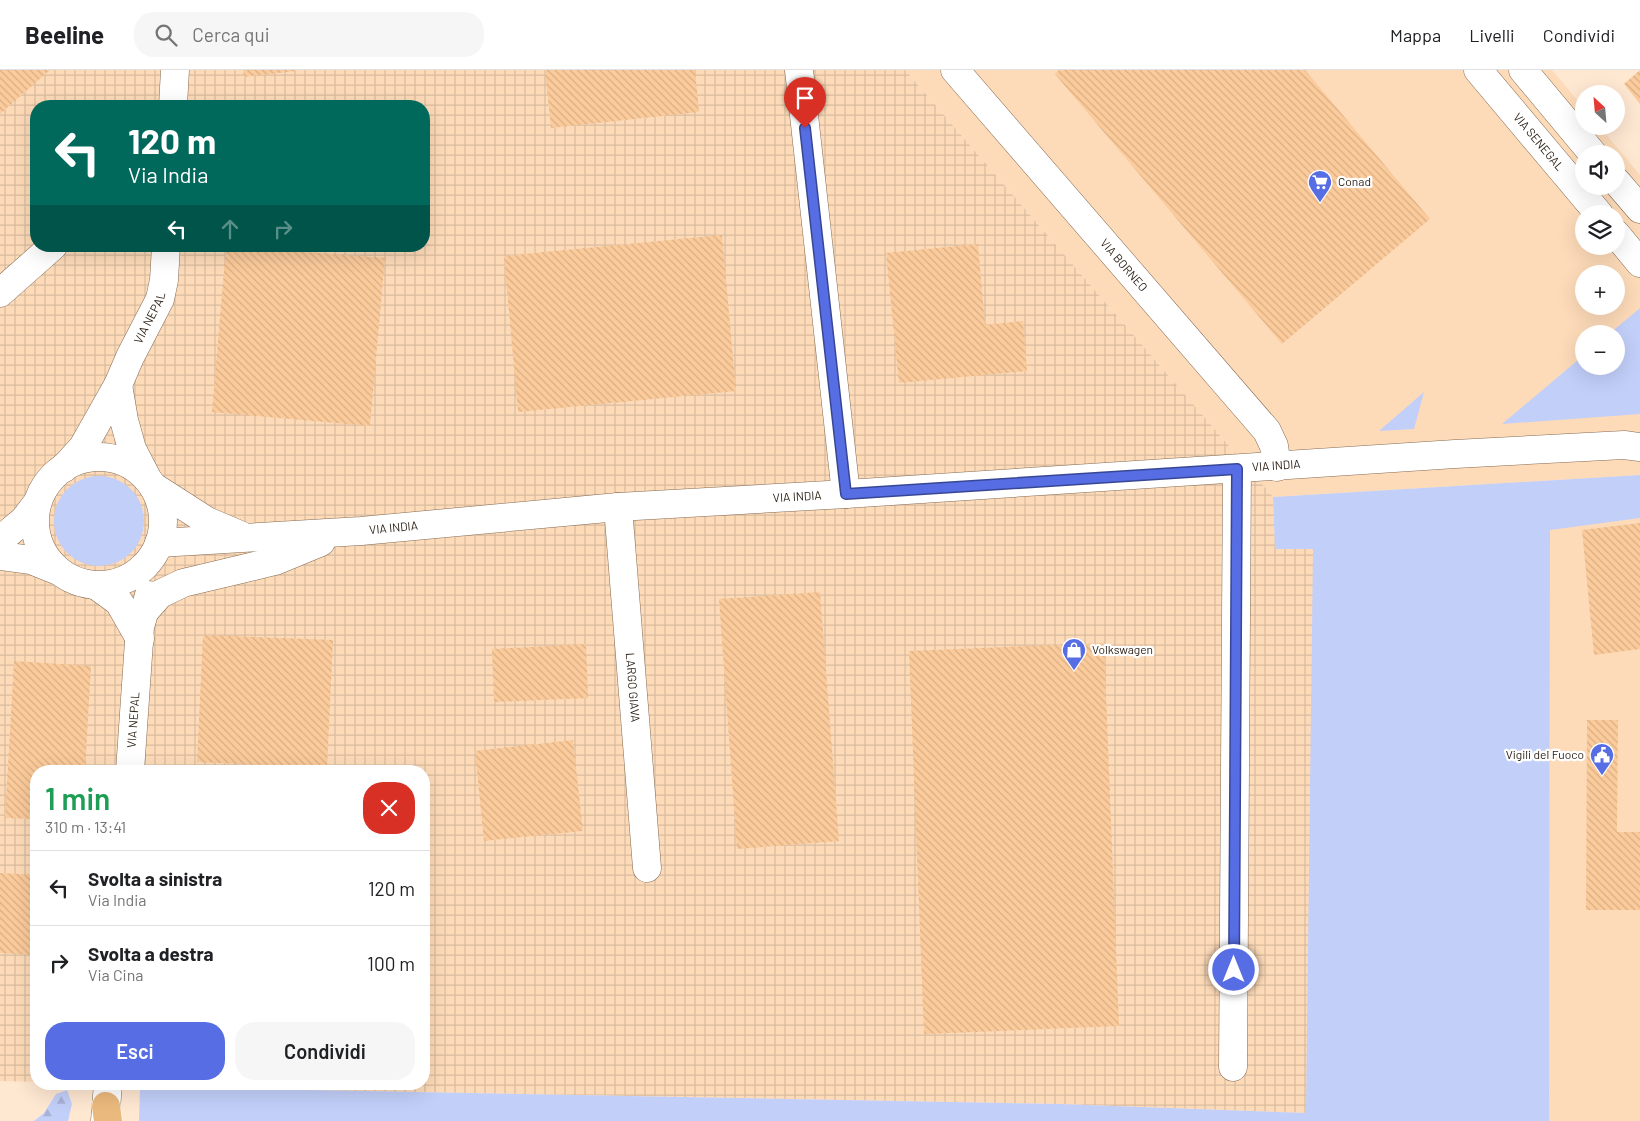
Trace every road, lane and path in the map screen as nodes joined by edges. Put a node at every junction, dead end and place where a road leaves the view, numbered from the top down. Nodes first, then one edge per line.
1 (175, 70) edge
2 (799, 70) edge
3 (955, 70) edge
4 (1478, 70) edge
5 (1523, 70) edge
6 (173, 100) edge
7 (1586, 145) edge
8 (1625, 192) edge
9 (1591, 205) edge
10 (1640, 209) edge
11 (1625, 245) edge
12 (46, 252) edge
13 (166, 252) edge
14 (1640, 263) edge
15 (0, 293) edge
16 (118, 385) junction
17 (1635, 443) edge
18 (1277, 467) junction
19 (64, 468) junction
20 (1237, 469) junction
21 (151, 483) junction
22 (846, 494) junction
23 (37, 503) junction
24 (618, 507) junction
25 (361, 532) junction
26 (246, 537) junction
27 (0, 540) edge
28 (158, 546) junction
29 (0, 556) edge
30 (56, 570) junction
31 (97, 586) junction
32 (144, 612) junction
33 (140, 639) junction
34 (130, 765) edge
35 (647, 868) dead end
36 (1233, 1067) dead end

1 - 6 street
2 - 22 street
3 - 18 street, VIA BORNEO
4 - 9 street, VIA SENEGAL
5 - 7 street
8 - 10 street
11 - 14 street
12 - 15 street
13 - 16 street, VIA NEPAL
16 - 19 street, VIA NEPAL
16 - 21 street, VIA NEPAL
17 - 18 street, VIA INDIA
18 - 20 street, VIA INDIA
19 - 21 street, VIA NEPAL
19 - 23 street, VIA NEPAL
20 - 22 street, VIA INDIA
20 - 36 street
21 - 26 street, VIA INDIA
21 - 28 street, VIA NEPAL
22 - 24 street, VIA INDIA
23 - 27 street
23 - 30 street, VIA NEPAL
24 - 25 street, VIA INDIA
24 - 35 street, LARGO GIAVA
25 - 26 street, VIA INDIA
25 - 32 street, VIA INDIA
26 - 28 street, VIA INDIA
28 - 31 street, VIA NEPAL
28 - 32 street, VIA NEPAL
29 - 30 street
30 - 31 street, VIA NEPAL
31 - 33 street, VIA NEPAL
32 - 33 street, VIA NEPAL
33 - 34 street, VIA NEPAL

